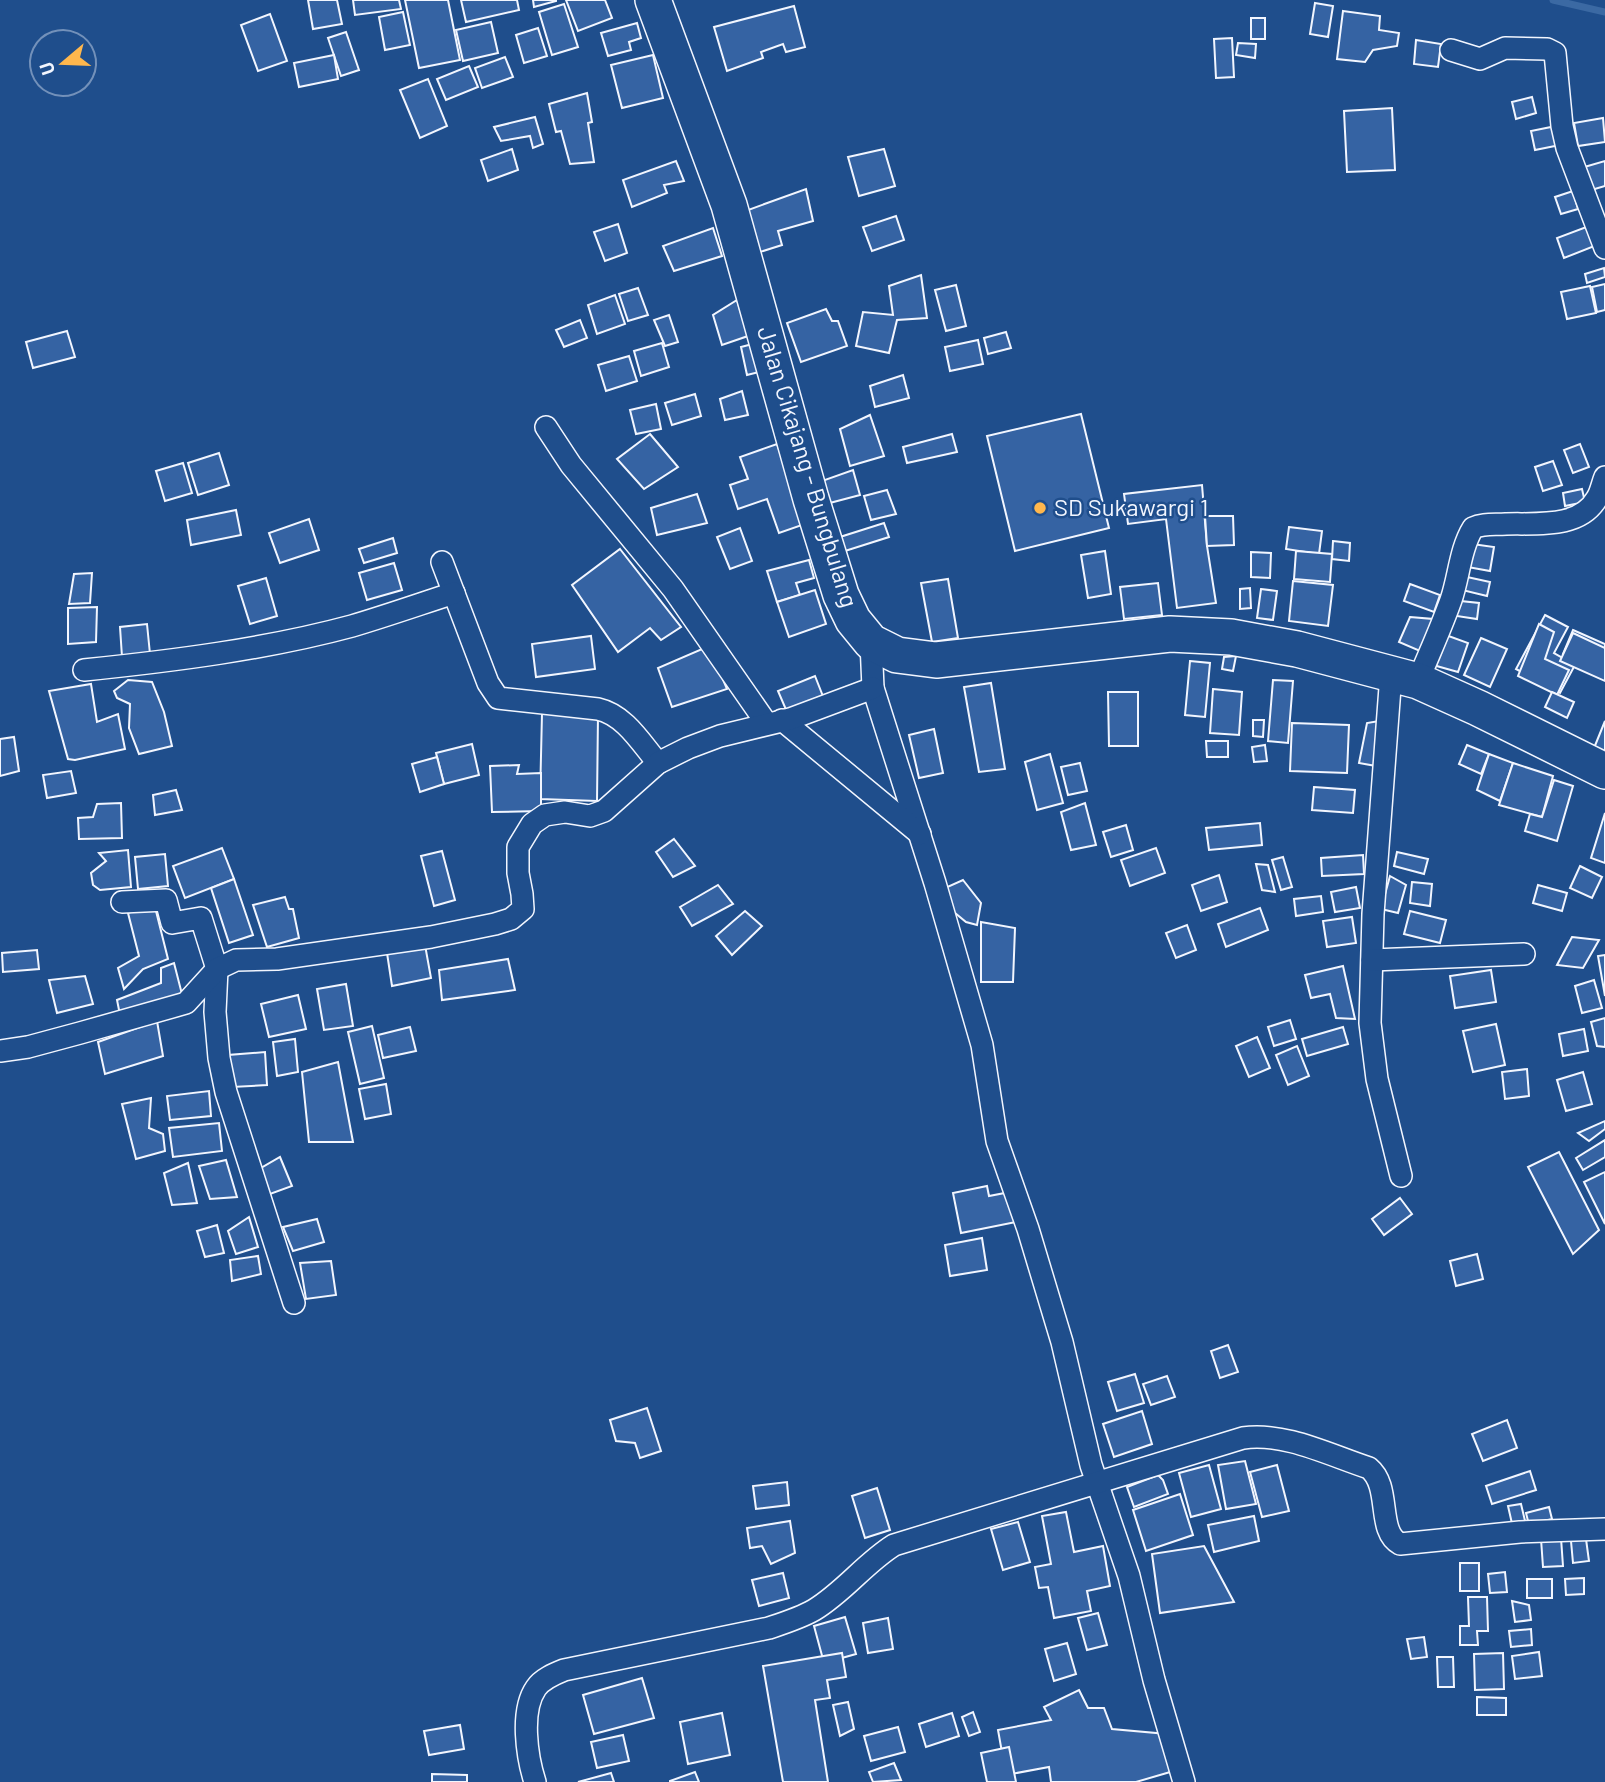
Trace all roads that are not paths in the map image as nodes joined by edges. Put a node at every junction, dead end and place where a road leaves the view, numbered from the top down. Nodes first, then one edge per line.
1 (653, 0) edge
2 (1451, 50) dead end
3 (1605, 248) edge
4 (546, 427) dead end
5 (1605, 477) edge
6 (442, 562) dead end
7 (454, 593) junction
8 (871, 642) junction
9 (84, 670) dead end
10 (1404, 678) junction
11 (873, 688) junction
12 (774, 722) junction
13 (659, 763) junction
14 (1605, 771) edge
15 (920, 834) junction
16 (122, 902) dead end
17 (1524, 954) dead end
18 (1372, 960) junction
19 (217, 969) junction
20 (0, 1051) edge
21 (1401, 1176) dead end
22 (294, 1303) dead end
23 (1097, 1483) junction
24 (1605, 1529) edge
25 (535, 1782) edge
26 (1184, 1782) edge

1 - 8 main road, Jalan Cikajang - Bungbulang
2 - 3 street
4 - 12 street
5 - 10 street
6 - 7 street
7 - 9 street
7 - 13 street
8 - 10 main road, Jalan Cikajang - Bungbulang
8 - 11 street
10 - 14 main road, Jalan Cikajang - Bungbulang
10 - 18 street
11 - 12 street
11 - 15 street
12 - 13 street
12 - 15 street
13 - 19 street
15 - 23 street
16 - 19 street
17 - 18 street
18 - 21 street
19 - 20 street
19 - 22 street
23 - 24 street
23 - 25 street
23 - 26 street

